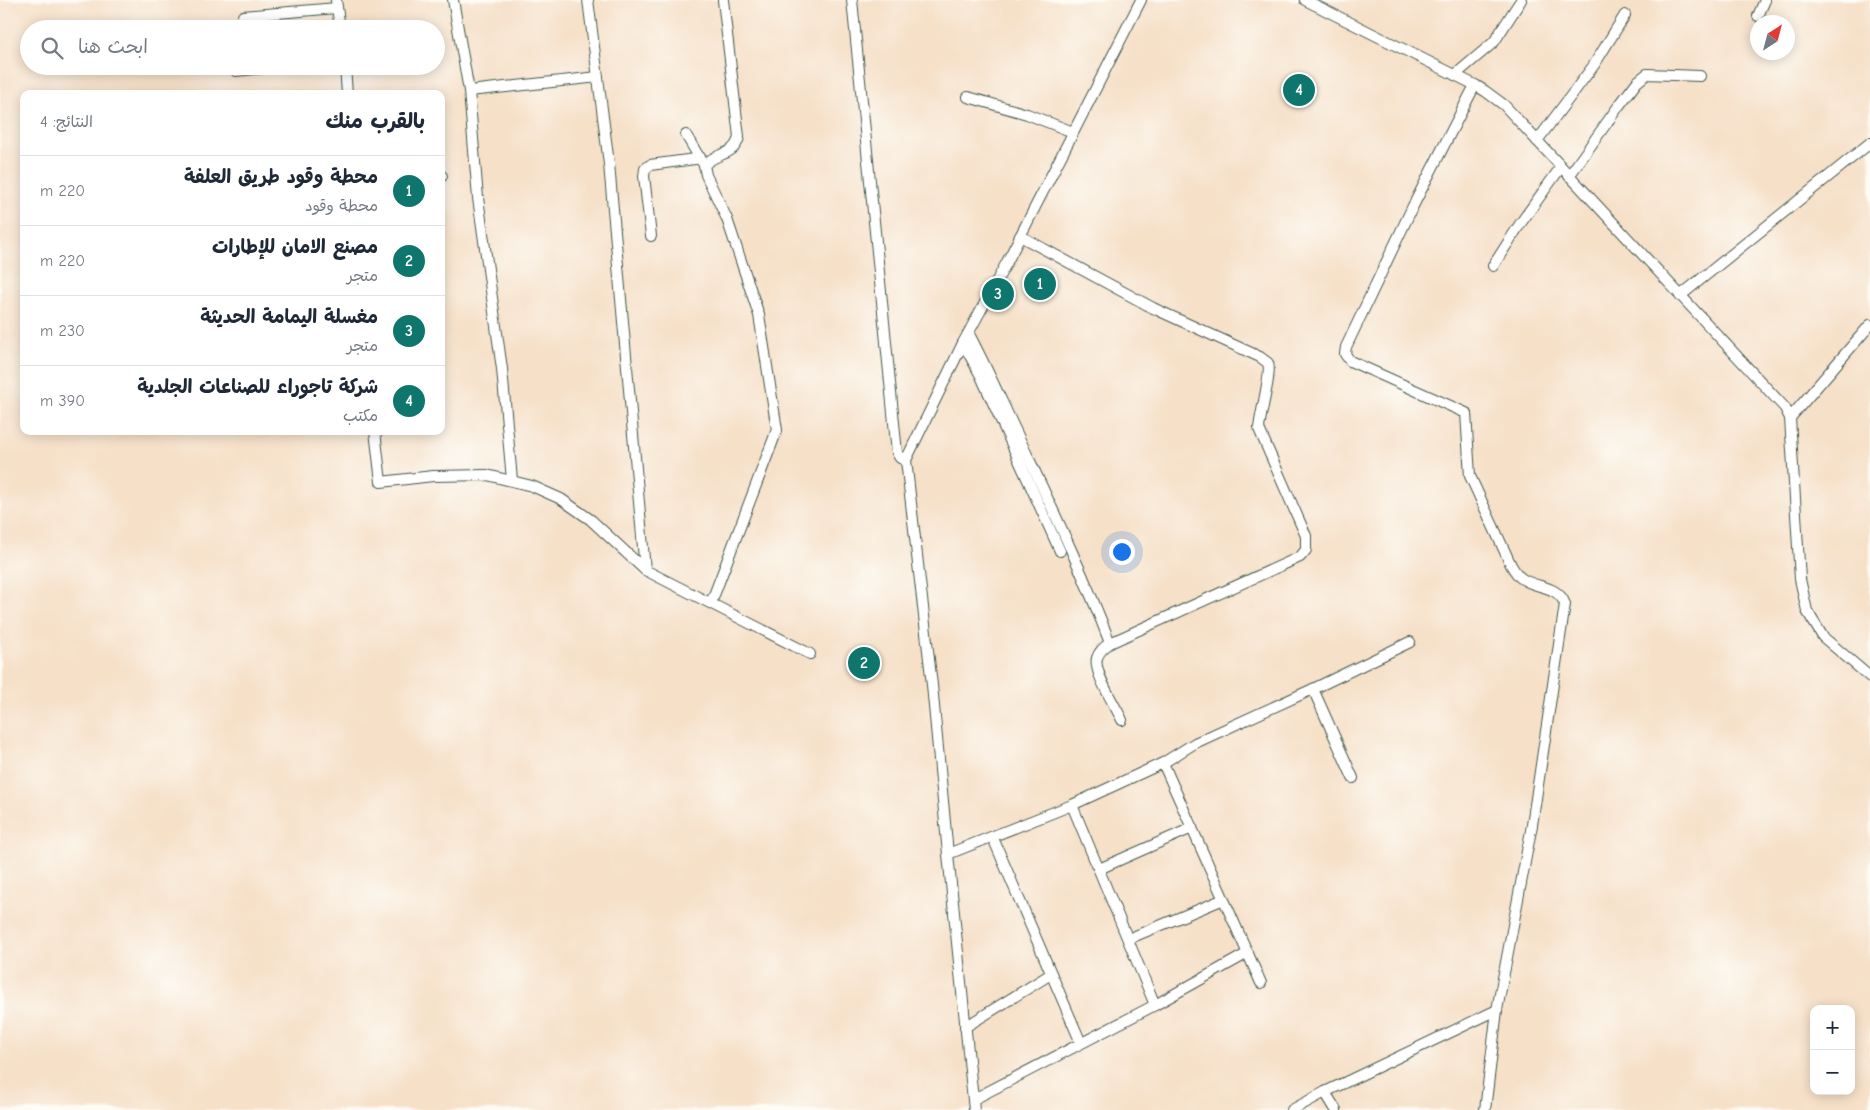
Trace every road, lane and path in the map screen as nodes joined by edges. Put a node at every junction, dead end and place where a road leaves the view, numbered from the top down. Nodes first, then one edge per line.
1 (453, 0) edge
2 (588, 0) edge
3 (723, 0) edge
4 (852, 0) edge
5 (1141, 0) edge
6 (1305, 0) edge
7 (1521, 0) edge
8 (1765, 0) edge
9 (337, 4) edge
10 (1626, 15) dead end
11 (1758, 15) edge
12 (244, 16) dead end
13 (339, 20) edge
14 (346, 75) edge
15 (1455, 75) junction
16 (1700, 76) dead end
17 (598, 78) junction
18 (1475, 85) junction
19 (347, 90) edge
20 (469, 91) junction
21 (968, 97) dead end
22 (1074, 132) junction
23 (686, 135) dead end
24 (1537, 141) junction
25 (1870, 142) edge
26 (702, 161) junction
27 (1561, 167) junction
28 (1570, 176) junction
29 (651, 236) dead end
30 (1020, 236) junction
31 (1493, 266) dead end
32 (1680, 296) junction
33 (1870, 325) edge
34 (966, 339) junction
35 (1790, 418) junction
36 (375, 435) edge
37 (906, 460) junction
38 (512, 480) junction
39 (1060, 551) dead end
40 (645, 570) junction
41 (711, 602) junction
42 (1410, 642) dead end
43 (1110, 643) junction
44 (810, 654) dead end
45 (1870, 678) edge
46 (1313, 689) junction
47 (1122, 720) dead end
48 (1163, 763) junction
49 (1353, 778) dead end
50 (1072, 805) junction
51 (1192, 828) junction
52 (993, 838) junction
53 (948, 854) junction
54 (1098, 869) junction
55 (1224, 899) junction
56 (1128, 939) junction
57 (1248, 953) junction
58 (1051, 974) junction
59 (1261, 983) dead end
60 (1155, 1005) junction
61 (1498, 1010) junction
62 (965, 1027) junction
63 (1081, 1043) junction
64 (1325, 1092) junction
65 (974, 1099) junction
66 (974, 1110) edge
67 (1292, 1110) edge
68 (1336, 1110) edge
69 (1484, 1110) edge

1 - 20 street
2 - 17 street
3 - 26 street
4 - 37 street
5 - 22 street
6 - 15 street
7 - 15 street
8 - 11 street
9 - 12 street
9 - 13 street
10 - 24 street
14 - 19 street
15 - 18 street
16 - 28 street
17 - 20 street
17 - 40 street
18 - 24 street
18 - 61 street
20 - 38 street
21 - 22 street
22 - 30 street
23 - 26 street
24 - 27 street
25 - 32 street
26 - 29 street
26 - 41 street
27 - 28 street
27 - 31 street
28 - 32 street
30 - 34 street
30 - 43 street
32 - 35 street
33 - 35 street
34 - 37 street
34 - 39 street
34 - 43 street
35 - 45 street
36 - 38 street
37 - 53 street
38 - 40 street
40 - 41 street
41 - 44 street
42 - 46 street
43 - 47 street
46 - 48 street
46 - 49 street
48 - 50 street
48 - 51 street
50 - 52 street
50 - 54 street
51 - 54 street
51 - 55 street
52 - 53 street
52 - 58 street
53 - 62 street
54 - 56 street
55 - 56 street
55 - 57 street
56 - 60 street
57 - 59 street
57 - 60 street
58 - 62 street
58 - 63 street
60 - 63 street
61 - 64 street
61 - 69 street
62 - 65 street
63 - 65 street
64 - 67 street
64 - 68 street
65 - 66 street

